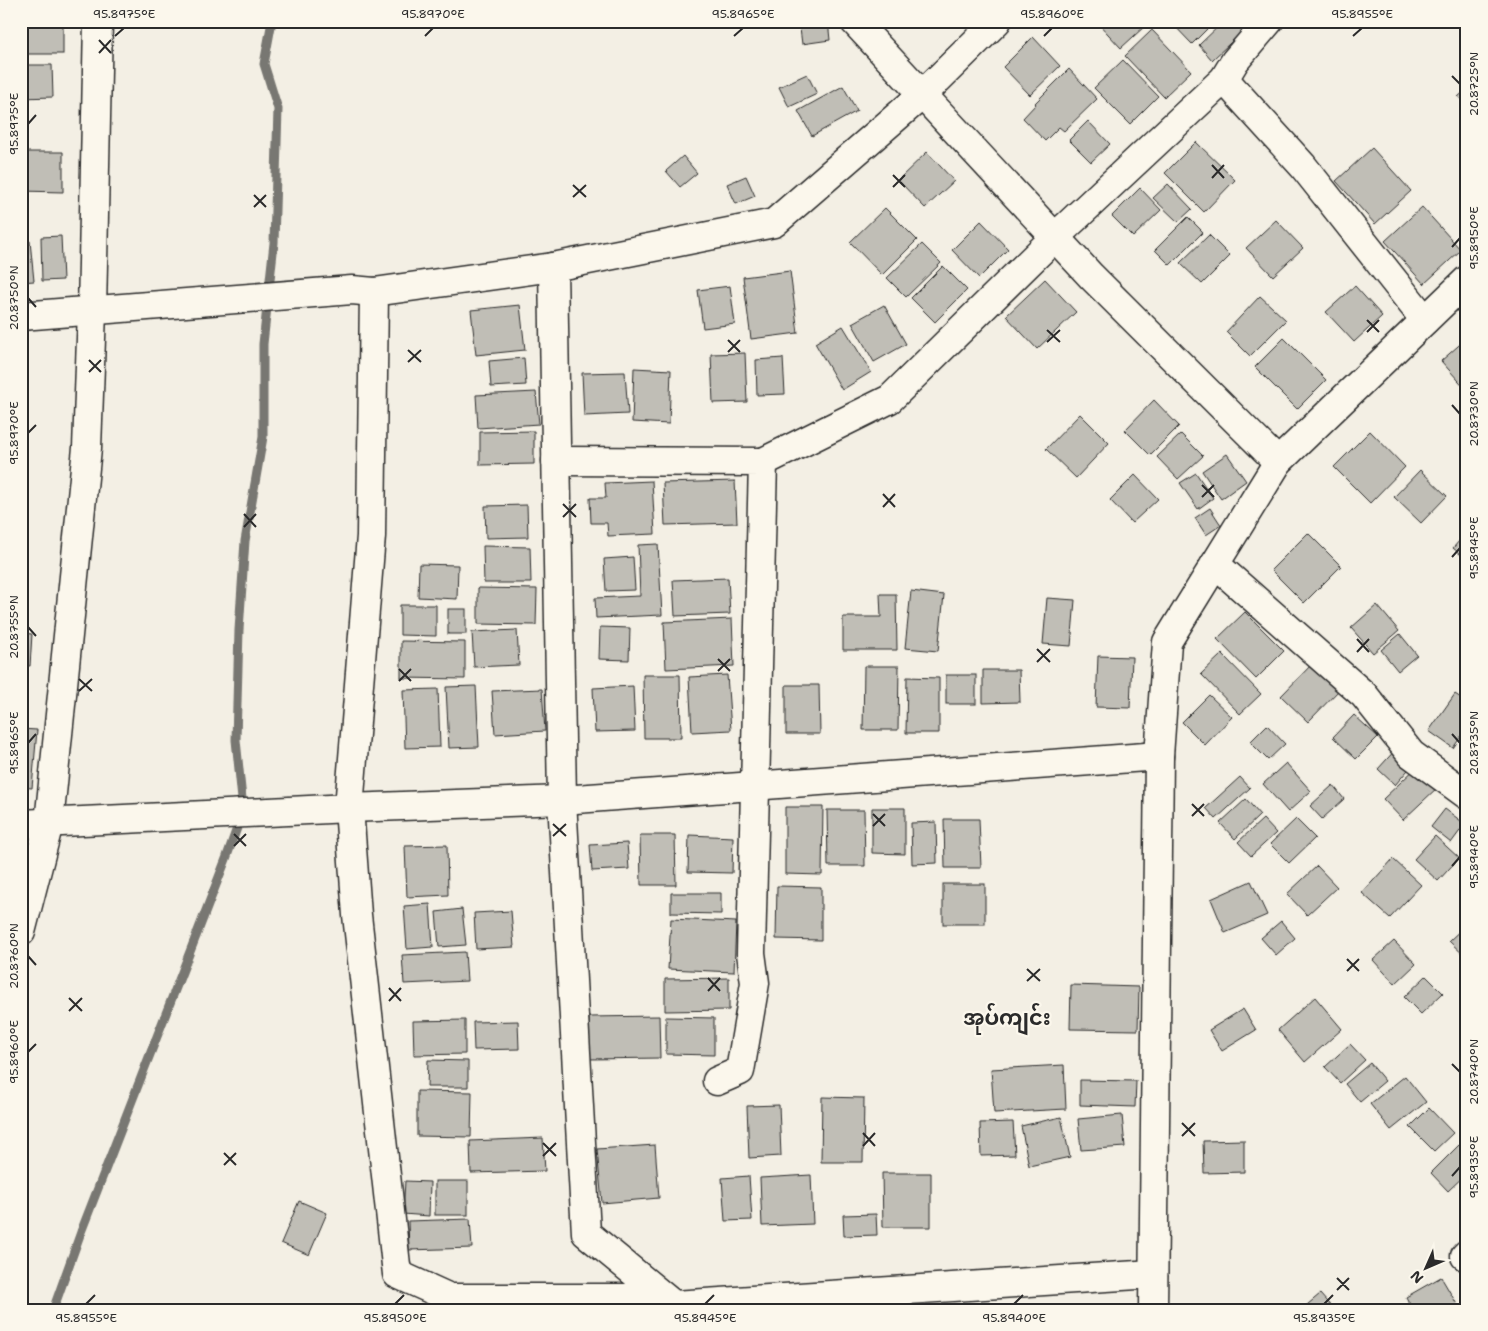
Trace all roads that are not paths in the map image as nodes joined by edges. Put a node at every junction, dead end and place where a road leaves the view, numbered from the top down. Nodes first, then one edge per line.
1 (98, 21) edge
2 (854, 21) edge
3 (997, 21) edge
4 (1269, 21) edge
5 (1224, 79) junction
6 (923, 94) junction
7 (1055, 237) junction
8 (553, 267) junction
9 (1467, 280) edge
10 (374, 292) junction
11 (92, 311) junction
12 (21, 316) edge
13 (1425, 320) junction
14 (556, 461) junction
15 (763, 462) junction
16 (1278, 462) junction
17 (1216, 564) junction
18 (1160, 756) junction
19 (756, 786) junction
20 (1467, 795) edge
21 (562, 800) junction
22 (349, 808) junction
23 (49, 823) junction
24 (21, 824) edge
25 (21, 932) edge
26 (717, 1081) dead end
27 (1153, 1274) junction
28 (674, 1307) edge
29 (1153, 1310) edge

1 - 11 street
2 - 6 street
3 - 6 street
4 - 5 street
5 - 7 street
5 - 13 street
6 - 7 street
6 - 8 street
7 - 15 street
7 - 16 street
8 - 10 street
8 - 14 street
9 - 13 street
10 - 11 street
10 - 22 street
11 - 12 street
11 - 23 street
13 - 16 street
14 - 15 street
14 - 21 street
15 - 19 street
16 - 17 street
17 - 18 street
17 - 20 street
18 - 19 street
18 - 27 street
19 - 21 street
19 - 26 street
21 - 22 street
21 - 28 street
22 - 23 street
22 - 28 street
23 - 24 street
23 - 25 street
27 - 28 street
27 - 29 street

